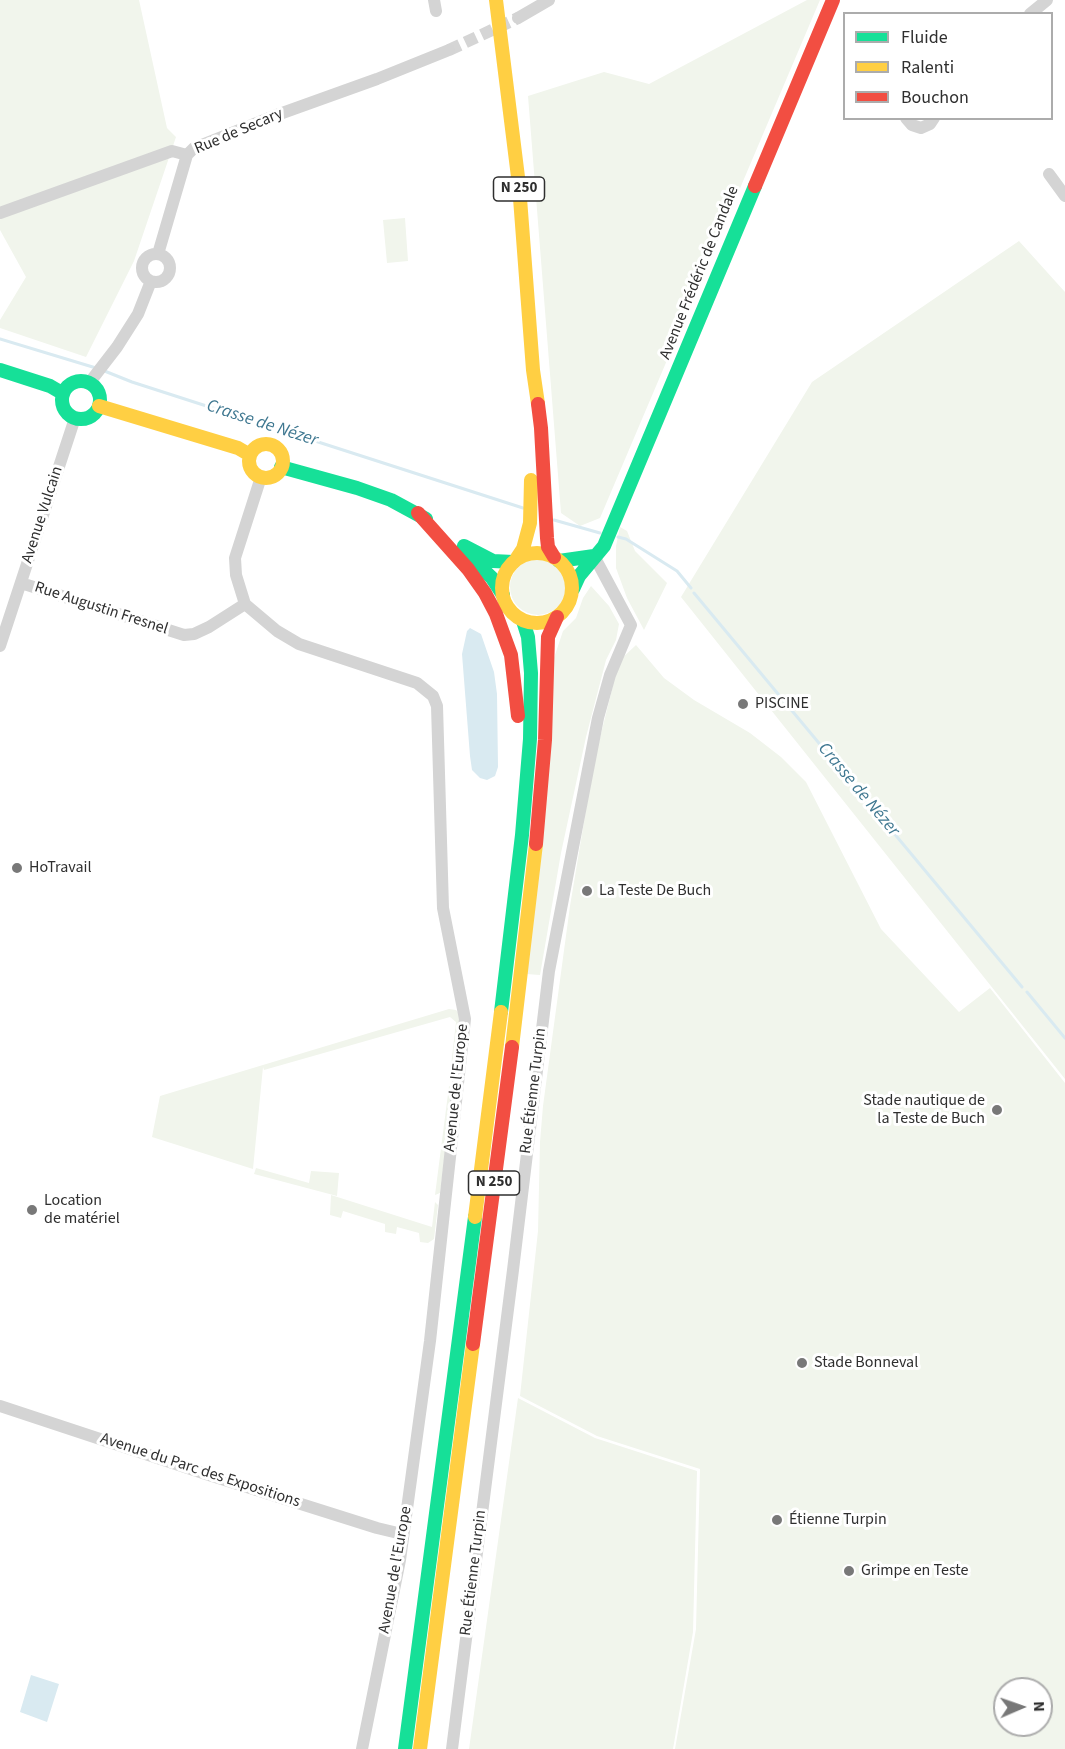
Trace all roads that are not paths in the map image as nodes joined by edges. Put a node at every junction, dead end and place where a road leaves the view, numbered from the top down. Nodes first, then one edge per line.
1 (496, 0) edge
2 (549, 0) edge
3 (833, 0) edge
4 (1047, 0) edge
5 (1032, 12) edge
6 (519, 18) tunnel mouth
7 (449, 50) tunnel mouth
8 (908, 120) edge
9 (933, 120) edge
10 (187, 155) junction
11 (1049, 174) dead end
12 (1065, 196) edge
13 (0, 213) edge
14 (158, 254) junction
15 (151, 281) junction
16 (0, 370) edge
17 (533, 370) junction
18 (97, 373) junction
19 (62, 393) junction
20 (99, 406) junction
21 (75, 418) junction
22 (250, 454) junction
23 (281, 467) junction
24 (261, 477) junction
25 (418, 513) junction
26 (455, 542) junction
27 (594, 556) junction
28 (557, 559) junction
29 (515, 560) junction
30 (21, 583) junction
31 (573, 589) junction
32 (503, 595) junction
33 (245, 604) junction
34 (557, 617) junction
35 (523, 621) junction
36 (0, 646) edge
37 (505, 971) junction
38 (0, 1406) edge
39 (402, 1534) junction
40 (362, 1749) edge
41 (405, 1749) edge
42 (420, 1749) edge
43 (452, 1749) edge

1 - 17 main road, N 250
2 - 6 street
3 - 27 main road, Avenue Frédéric de Candale
4 - 5 street
7 - 10 street, Rue de Secary
8 - 9 street
10 - 13 street, Rue de Secary
10 - 14 street
11 - 12 street
14 - 15 street
14 - 15 street
15 - 18 street
16 - 19 main road
17 - 28 main road, N 250
17 - 29 main road, N 250
18 - 19 main road
18 - 20 main road
19 - 21 main road
20 - 21 main road
20 - 22 main road
21 - 30 street, Avenue Vulcain
22 - 23 main road
22 - 24 main road
23 - 24 main road
23 - 25 main road
24 - 33 street
25 - 26 main road
25 - 37 main road, N 250
26 - 29 main road
26 - 32 main road
27 - 28 main road
27 - 31 main road, Avenue Frédéric de Candale
27 - 43 street, Rue Étienne Turpin
28 - 29 main road
28 - 31 main road, N 250
29 - 32 main road, N 250
30 - 33 street, Rue Augustin Fresnel
30 - 36 street, Avenue Vulcain
31 - 34 main road, N 250
32 - 35 main road, N 250
33 - 39 street, Avenue de l'Europe
34 - 35 main road
34 - 42 main road, N 250
35 - 37 main road, N 250
37 - 41 main road, N 250
38 - 39 street, Avenue du Parc des Expositions
39 - 40 street, Avenue de l'Europe

